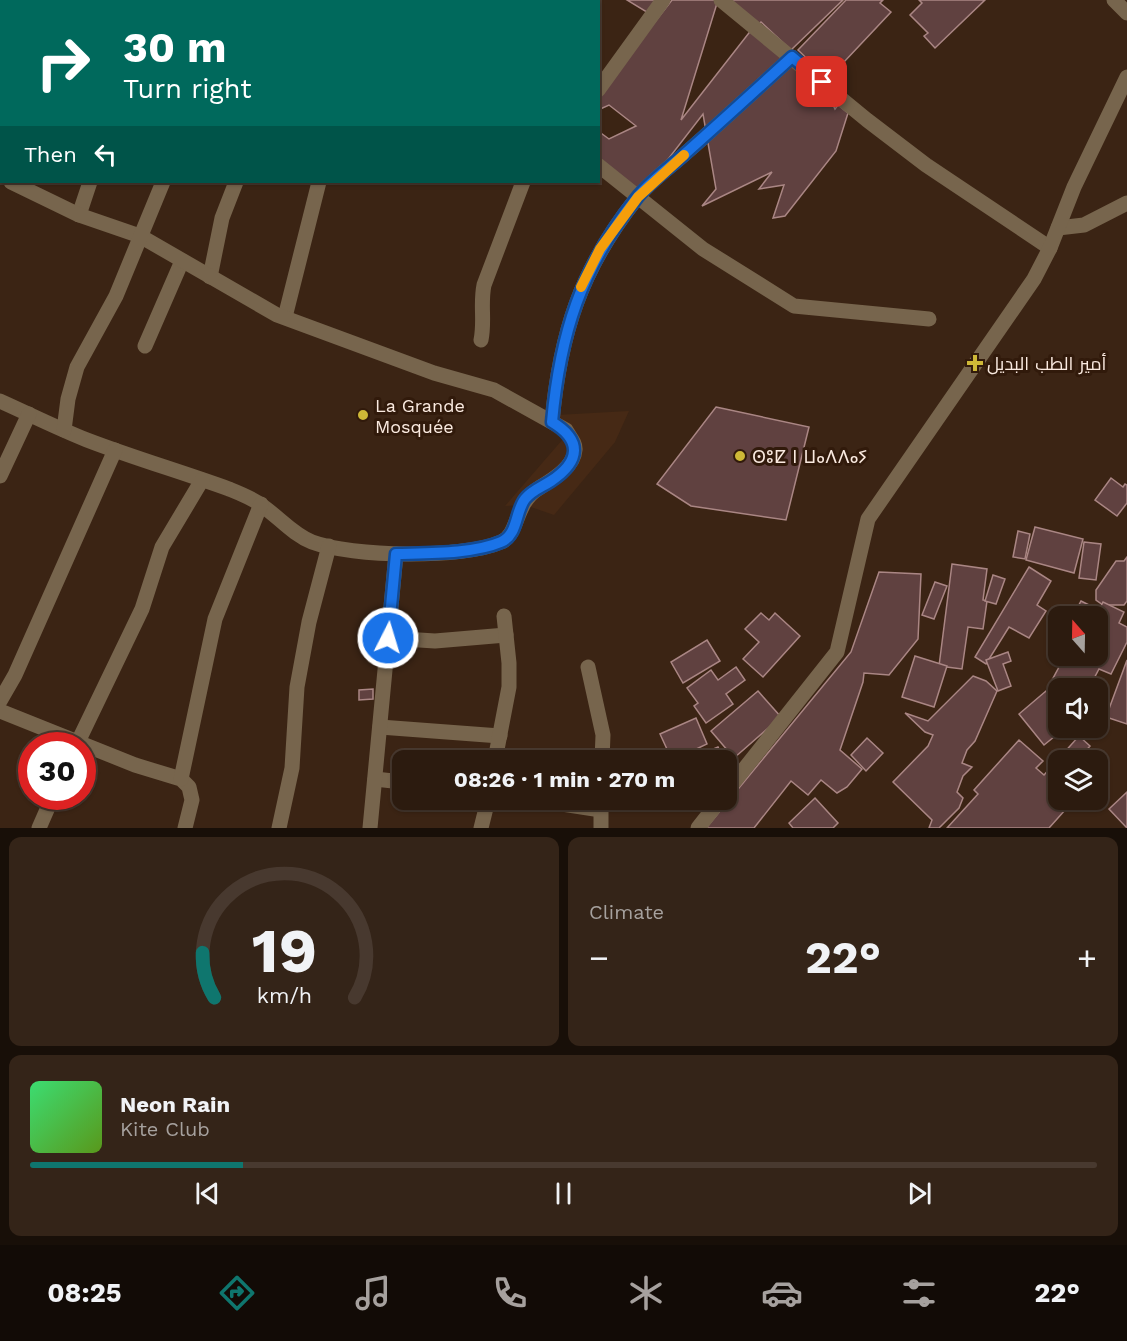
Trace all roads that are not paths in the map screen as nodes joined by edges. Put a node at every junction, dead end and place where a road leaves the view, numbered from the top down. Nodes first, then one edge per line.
1 (663, 0) edge
2 (721, 0) edge
3 (1114, 0) edge
4 (1127, 13) edge
5 (792, 57) junction
6 (1127, 77) edge
7 (600, 87) edge
8 (600, 167) edge
9 (12, 183) edge
10 (90, 183) edge
11 (163, 183) edge
12 (236, 183) edge
13 (319, 183) edge
14 (523, 183) edge
15 (638, 197) junction
16 (1127, 203) edge
17 (79, 215) junction
18 (1058, 228) junction
19 (140, 236) junction
20 (1050, 248) junction
21 (182, 261) junction
22 (210, 277) junction
23 (285, 317) junction
24 (929, 319) dead end
25 (481, 340) dead end
26 (145, 346) dead end
27 (0, 401) edge
28 (28, 414) junction
29 (552, 422) junction
30 (64, 430) junction
31 (115, 450) junction
32 (0, 476) edge
33 (202, 480) junction
34 (261, 504) junction
35 (329, 546) junction
36 (396, 554) junction
37 (504, 616) dead end
38 (506, 635) junction
39 (388, 638) junction
40 (588, 667) dead end
41 (0, 701) edge
42 (0, 711) edge
43 (380, 727) junction
44 (49, 732) edge
45 (83, 732) edge
46 (500, 736) junction
47 (497, 750) edge
48 (602, 750) edge
49 (96, 751) edge
50 (737, 778) edge
51 (181, 779) junction
52 (375, 779) junction
53 (392, 781) edge
54 (47, 810) edge
55 (486, 810) edge
56 (601, 810) edge
57 (712, 810) edge
58 (39, 828) edge
59 (185, 828) edge
60 (279, 828) edge
61 (370, 828) edge
62 (481, 828) edge
63 (601, 828) edge
64 (698, 828) edge

1 - 7 street
2 - 5 street
3 - 4 street
5 - 15 street
5 - 20 street
6 - 18 street
8 - 15 street
9 - 17 street
10 - 17 street
11 - 19 street
12 - 22 street
13 - 23 street
14 - 25 street
15 - 24 street
15 - 29 street
16 - 18 street
17 - 19 street
18 - 20 street
19 - 21 street
19 - 30 street
20 - 50 street
21 - 22 street
21 - 26 street
22 - 23 street
23 - 29 street
27 - 28 street
28 - 30 street
28 - 32 street
29 - 36 street
30 - 31 street
31 - 33 street
31 - 41 street
33 - 34 street
33 - 45 street
34 - 35 street
34 - 51 street
35 - 36 street
35 - 60 street
36 - 39 street
37 - 38 street
38 - 39 street
38 - 46 street
39 - 43 street
40 - 48 street
42 - 44 street
43 - 46 street
43 - 52 street
46 - 47 street
49 - 51 street
51 - 59 street
52 - 53 street
52 - 61 street
54 - 58 street
55 - 62 street
56 - 63 street
57 - 64 street

